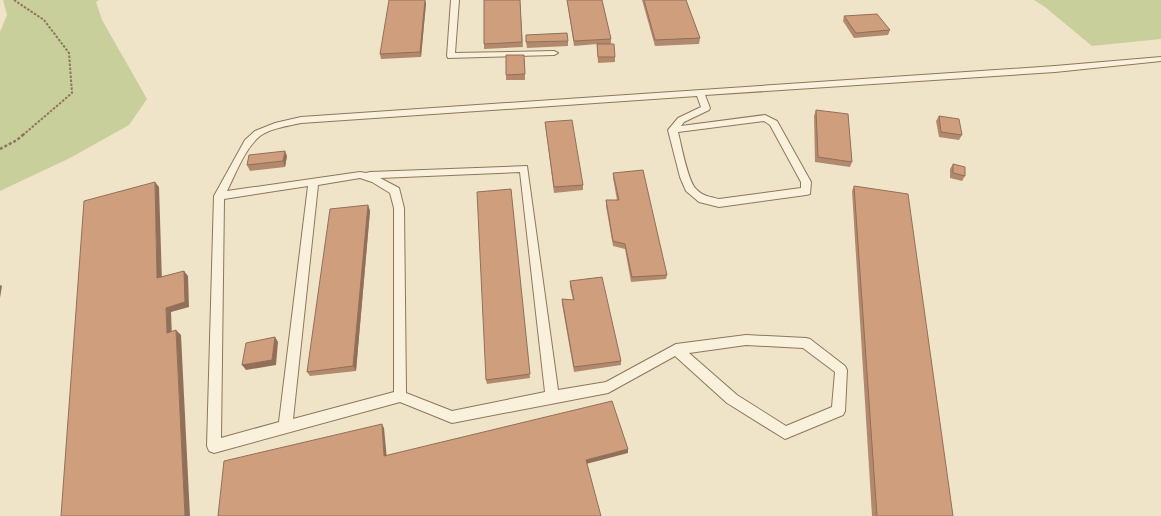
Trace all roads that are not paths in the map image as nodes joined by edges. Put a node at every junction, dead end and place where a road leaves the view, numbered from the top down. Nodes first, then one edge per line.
1 (455, 0) edge
2 (554, 53) dead end
3 (1161, 59) edge
4 (700, 94) junction
5 (672, 130) junction
6 (363, 176) junction
7 (313, 182) junction
8 (218, 196) junction
9 (676, 349) junction
10 (400, 396) junction
11 (552, 397) junction
12 (285, 427) junction

1 - 2 lane
3 - 4 lane
4 - 5 lane
4 - 8 lane
5 - 5 lane
6 - 7 lane
6 - 10 lane
6 - 11 lane
7 - 8 lane
7 - 12 lane
8 - 12 lane
9 - 9 lane
9 - 11 lane
10 - 11 lane
10 - 12 lane

